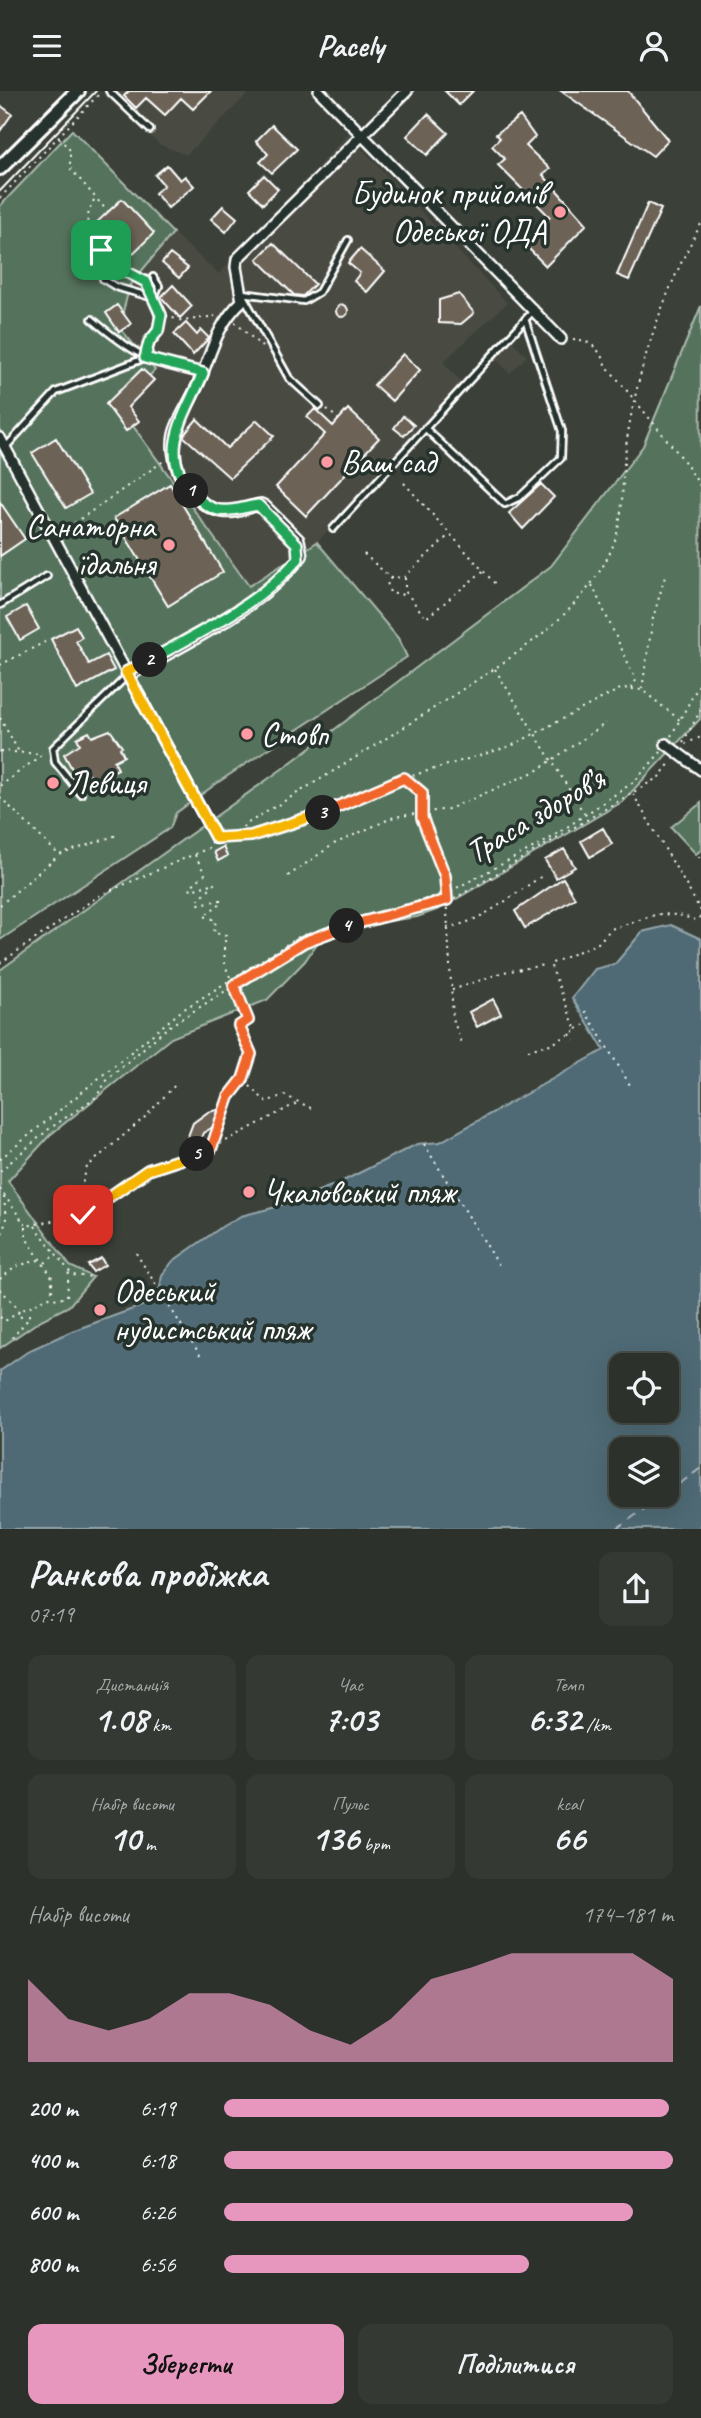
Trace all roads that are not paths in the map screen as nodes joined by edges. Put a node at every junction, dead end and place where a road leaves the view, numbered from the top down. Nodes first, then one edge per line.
1 (78, 91) edge
2 (109, 91) edge
3 (319, 91) edge
4 (407, 91) edge
5 (150, 130) dead end
6 (363, 136) junction
7 (0, 168) edge
8 (348, 240) dead end
9 (153, 277) dead end
10 (103, 279) dead end
11 (242, 293) junction
12 (154, 298) junction
13 (533, 310) junction
14 (92, 319) dead end
15 (525, 319) junction
16 (561, 339) road end
17 (145, 358) junction
18 (203, 373) junction
19 (320, 404) road end
20 (425, 428) junction
21 (0, 438) edge
22 (5, 448) junction
23 (333, 529) dead end
24 (47, 576) dead end
25 (0, 605) edge
26 (128, 676) junction
27 (666, 744) road end
28 (701, 770) edge
29 (81, 794) dead end
30 (221, 839) road end

1 - 7 street
2 - 5 lane
3 - 6 street
4 - 6 street
6 - 11 street
6 - 13 street
8 - 11 lane
9 - 12 lane
10 - 12 lane
11 - 18 street
11 - 19 lane
12 - 17 lane
13 - 15 lane
13 - 16 street
14 - 17 lane
15 - 20 lane
15 - 20 lane
17 - 18 lane
17 - 22 lane
18 - 26 street
20 - 23 lane
21 - 22 street
22 - 26 street
24 - 25 lane
26 - 29 lane
26 - 30 street
27 - 28 street

